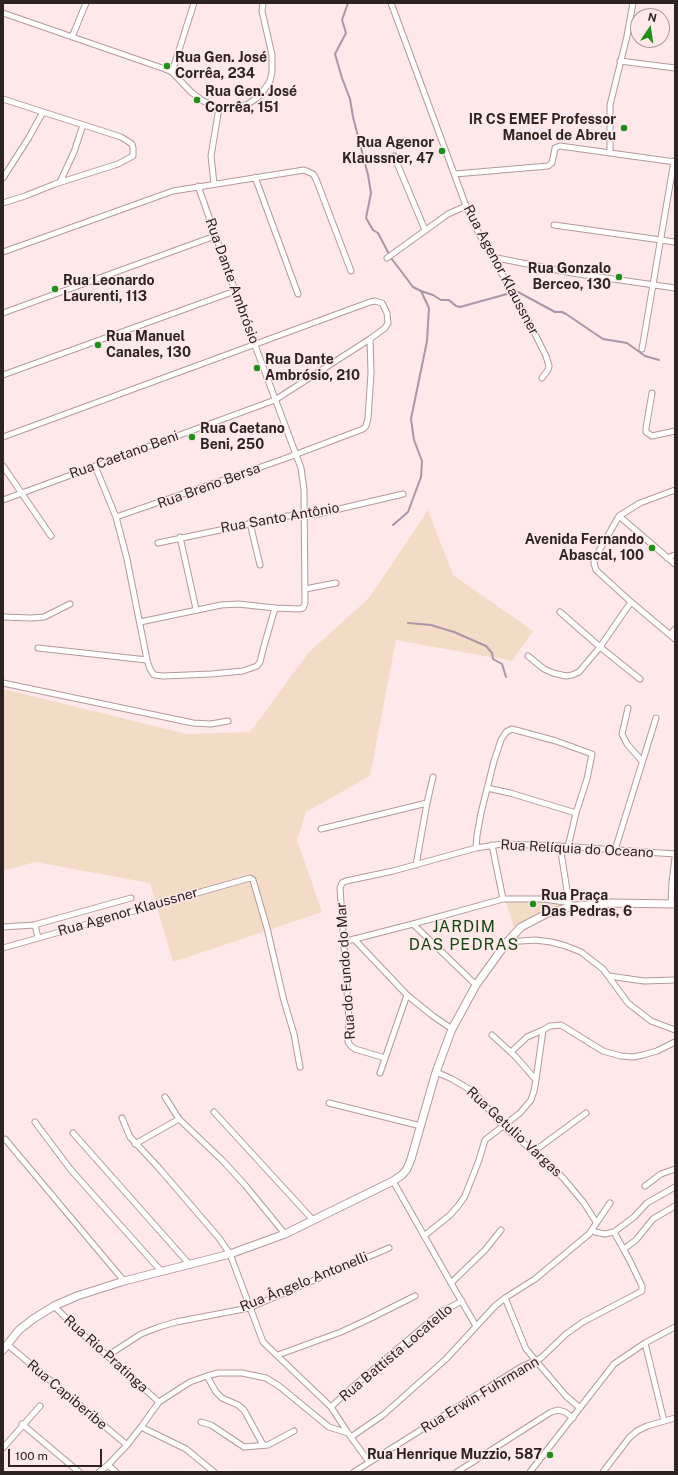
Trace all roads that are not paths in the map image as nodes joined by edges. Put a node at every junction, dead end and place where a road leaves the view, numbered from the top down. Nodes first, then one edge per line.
1 (86, 3) edge
2 (194, 3) edge
3 (263, 3) edge
4 (391, 3) edge
5 (633, 3) edge
6 (3, 13) edge
7 (72, 37) junction
8 (620, 61) junction
9 (675, 68) edge
10 (172, 72) junction
11 (3, 99) edge
12 (219, 108) junction
13 (43, 112) junction
14 (83, 125) junction
15 (610, 152) junction
16 (394, 156) dead end
17 (675, 162) edge
18 (455, 174) junction
19 (255, 177) junction
20 (3, 178) edge
21 (60, 182) junction
22 (214, 184) junction
23 (198, 186) junction
24 (3, 202) edge
25 (466, 206) junction
26 (554, 225) dead end
27 (425, 230) junction
28 (215, 236) junction
29 (661, 240) junction
30 (675, 242) edge
31 (3, 252) edge
32 (492, 257) junction
33 (387, 258) dead end
34 (351, 271) dead end
35 (653, 285) junction
36 (675, 288) edge
37 (235, 291) junction
38 (298, 294) dead end
39 (3, 313) edge
40 (370, 339) junction
41 (255, 345) junction
42 (642, 349) dead end
43 (3, 375) edge
44 (542, 378) dead end
45 (652, 393) dead end
46 (275, 400) junction
47 (675, 431) edge
48 (3, 437) edge
49 (296, 454) junction
50 (3, 466) edge
51 (95, 466) junction
52 (675, 490) edge
53 (22, 493) junction
54 (403, 494) dead end
55 (3, 500) edge
56 (304, 514) junction
57 (619, 516) junction
58 (116, 517) junction
59 (250, 523) junction
60 (51, 536) dead end
61 (180, 537) junction
62 (158, 543) dead end
63 (675, 554) edge
64 (667, 558) junction
65 (675, 564) edge
66 (260, 565) dead end
67 (336, 583) dead end
68 (305, 589) junction
69 (631, 602) junction
70 (70, 604) dead end
71 (275, 608) junction
72 (196, 609) junction
73 (560, 612) dead end
74 (3, 617) edge
75 (140, 622) junction
76 (675, 629) edge
77 (670, 635) junction
78 (675, 639) edge
79 (600, 647) junction
80 (38, 648) dead end
81 (528, 656) dead end
82 (148, 660) junction
83 (640, 679) dead end
84 (3, 683) edge
85 (628, 708) dead end
86 (656, 718) dead end
87 (228, 720) dead end
88 (642, 761) junction
89 (433, 777) dead end
90 (487, 788) junction
91 (427, 803) junction
92 (576, 813) junction
93 (321, 829) dead end
94 (492, 845) junction
95 (560, 846) junction
96 (568, 847) junction
97 (476, 848) junction
98 (615, 850) junction
99 (675, 854) edge
100 (675, 858) edge
101 (416, 865) junction
102 (340, 885) joint
103 (131, 898) dead end
104 (503, 899) junction
105 (572, 904) junction
106 (673, 904) edge
107 (413, 924) junction
108 (35, 925) junction
109 (3, 927) edge
110 (38, 938) junction
111 (354, 939) junction
112 (343, 942) junction
113 (507, 942) junction
114 (3, 948) edge
115 (609, 976) junction
116 (675, 980) edge
117 (476, 985) junction
118 (408, 994) junction
119 (452, 1030) junction
120 (543, 1030) junction
121 (675, 1030) edge
122 (492, 1035) dead end
123 (675, 1042) edge
124 (512, 1052) junction
125 (385, 1058) junction
126 (300, 1067) dead end
127 (436, 1072) junction
128 (380, 1073) dead end
129 (536, 1080) junction
130 (165, 1097) dead end
131 (329, 1103) dead end
132 (214, 1112) dead end
133 (586, 1113) dead end
134 (122, 1118) dead end
135 (179, 1119) junction
136 (35, 1122) dead end
137 (422, 1126) junction
138 (504, 1126) junction
139 (73, 1133) dead end
140 (3, 1140) edge
141 (135, 1144) junction
142 (533, 1152) junction
143 (675, 1169) edge
144 (393, 1181) junction
145 (645, 1186) dead end
146 (675, 1188) edge
147 (610, 1203) dead end
148 (675, 1206) edge
149 (313, 1220) junction
150 (596, 1222) junction
151 (501, 1230) dead end
152 (593, 1230) junction
153 (614, 1232) junction
154 (285, 1234) junction
155 (424, 1236) junction
156 (389, 1248) dead end
157 (624, 1249) junction
158 (230, 1254) junction
159 (190, 1265) junction
160 (162, 1272) junction
161 (124, 1281) junction
162 (451, 1283) junction
163 (415, 1296) dead end
164 (505, 1298) junction
165 (462, 1301) junction
166 (54, 1306) junction
167 (250, 1308) junction
168 (476, 1326) junction
169 (675, 1327) edge
170 (645, 1343) junction
171 (5, 1348) edge
172 (278, 1355) junction
173 (107, 1356) junction
174 (536, 1360) junction
175 (207, 1376) junction
176 (159, 1402) junction
177 (40, 1406) dead end
178 (331, 1407) junction
179 (580, 1408) junction
180 (572, 1418) junction
181 (675, 1418) edge
182 (664, 1421) junction
183 (201, 1422) dead end
184 (22, 1424) junction
185 (141, 1427) junction
186 (294, 1431) dead end
187 (350, 1435) junction
188 (127, 1445) junction
189 (263, 1445) junction
190 (3, 1448) edge
191 (370, 1462) junction
192 (108, 1465) junction
193 (79, 1472) edge
194 (99, 1472) edge
195 (116, 1472) edge
196 (214, 1472) edge
197 (354, 1472) edge
198 (457, 1472) edge
199 (530, 1472) edge
200 (603, 1472) edge

1 - 7 street
2 - 10 street
3 - 12 street
4 - 18 street, Rua Agenor Klaussner
5 - 8 street
6 - 7 street
7 - 10 street
8 - 9 street
8 - 15 street
10 - 12 street
11 - 13 street
12 - 22 street
13 - 14 street
13 - 20 street
14 - 21 street
14 - 21 street
15 - 17 street
15 - 18 street
16 - 27 street
17 - 29 street
18 - 25 street, Rua Agenor Klaussner
19 - 22 street
19 - 34 street
19 - 38 street
21 - 24 street
22 - 23 street
23 - 28 street, Rua Dante Ambrósio
23 - 31 street
25 - 27 street
25 - 32 street, Rua Agenor Klaussner
26 - 29 street
27 - 33 street
28 - 37 street, Rua Dante Ambrósio
28 - 39 street
29 - 30 street
29 - 35 street
32 - 35 street
32 - 44 street, Rua Agenor Klaussner
35 - 36 street
35 - 42 street
37 - 41 street, Rua Dante Ambrósio
37 - 43 street
40 - 41 street
40 - 46 street, Rua Caetano Beni
40 - 49 street, Rua Breno Bersa
41 - 46 street, Rua Dante Ambrósio
41 - 48 street
45 - 47 street
46 - 49 street, Rua Dante Ambrósio
46 - 51 street, Rua Caetano Beni
49 - 56 street, Rua Dante Ambrósio
49 - 58 street, Rua Breno Bersa
50 - 53 street
51 - 53 street, Rua Caetano Beni
51 - 58 street
52 - 57 street
53 - 55 street, Rua Caetano Beni
53 - 60 street
54 - 56 street, Rua Santo Antônio
56 - 59 street, Rua Santo Antônio
56 - 68 street, Rua Dante Ambrósio
57 - 64 street
57 - 69 street
58 - 75 street
59 - 61 street, Rua Santo Antônio
59 - 66 street
61 - 62 street, Rua Santo Antônio
61 - 72 street
63 - 64 street
64 - 65 street
67 - 68 street
68 - 71 street, Rua Dante Ambrósio
69 - 77 street
69 - 79 street
70 - 74 street
71 - 72 street
71 - 82 street
72 - 75 street
73 - 79 street
75 - 82 street
76 - 77 street
77 - 78 street
79 - 81 street
79 - 83 street
80 - 82 street
84 - 87 street
85 - 88 street
86 - 88 street
88 - 98 street
89 - 91 street
90 - 92 street
90 - 92 street
90 - 97 street
91 - 93 street
91 - 101 street
92 - 96 street
94 - 95 street, Rua Relíquia do Oceano
94 - 97 street, Rua Relíquia do Oceano
94 - 104 street
95 - 96 street, Rua Relíquia do Oceano
95 - 105 street
96 - 98 street, Rua Relíquia do Oceano
97 - 101 street, Rua Relíquia do Oceano
98 - 99 street, Rua Relíquia do Oceano
100 - 106 street
101 - 102 street, Rua Relíquia do Oceano
102 - 112 street, Rua do Fundo do Mar
103 - 108 street
104 - 105 street
104 - 107 street
105 - 106 main road
105 - 113 main road
107 - 111 street
107 - 117 street
108 - 109 street
108 - 110 street
110 - 114 street, Rua Agenor Klaussner
110 - 126 street, Rua Agenor Klaussner
111 - 112 street
111 - 118 street
112 - 125 street, Rua do Fundo do Mar
113 - 115 street
113 - 117 main road
115 - 116 street
115 - 121 street
117 - 119 main road
118 - 119 street
118 - 125 street
119 - 127 main road
120 - 123 street
120 - 124 street
120 - 129 street
122 - 124 street
124 - 129 street
125 - 128 street
127 - 137 main road
127 - 138 street, Rua Getulio Vargas
129 - 138 street
130 - 135 street
131 - 137 street
132 - 149 street
133 - 142 street
134 - 141 street
135 - 141 street
135 - 154 street
136 - 160 street
137 - 144 main road
138 - 142 street, Rua Getulio Vargas
138 - 155 street
139 - 159 street
140 - 161 street
141 - 158 street
142 - 150 street, Rua Getulio Vargas
143 - 145 street
144 - 149 main road
144 - 155 street
146 - 153 street
147 - 150 street
148 - 157 street
149 - 154 main road
150 - 152 street
151 - 162 street
152 - 153 street
152 - 164 street
153 - 157 street
154 - 158 main road
155 - 162 street
156 - 167 street, Rua Ângelo Antonelli
157 - 174 street, Rua Erwin Fuhrmann
158 - 159 main road
158 - 167 street
159 - 160 main road
160 - 161 main road
161 - 166 main road
162 - 165 street
163 - 172 street
164 - 168 street
164 - 174 street
165 - 168 street
165 - 178 street, Rua Battista Locatello
166 - 171 main road
166 - 173 street, Rua Rio Pratinga
167 - 172 street
167 - 173 street, Rua Ângelo Antonelli
168 - 187 street
169 - 170 street
170 - 179 street
170 - 182 street
171 - 188 street, Rua Capiberibe
172 - 178 street
173 - 176 street, Rua Rio Pratinga
174 - 179 street
174 - 191 street, Rua Erwin Fuhrmann
175 - 176 street
175 - 187 street
175 - 189 street
176 - 185 street
177 - 184 street
178 - 187 street
179 - 180 street
180 - 198 street
180 - 199 street
181 - 182 street
182 - 200 street
183 - 189 street
184 - 190 street
184 - 193 street
185 - 188 street
185 - 196 street
186 - 189 street
187 - 191 street
188 - 192 street
191 - 197 street, Rua Erwin Fuhrmann
192 - 194 street
192 - 195 street

